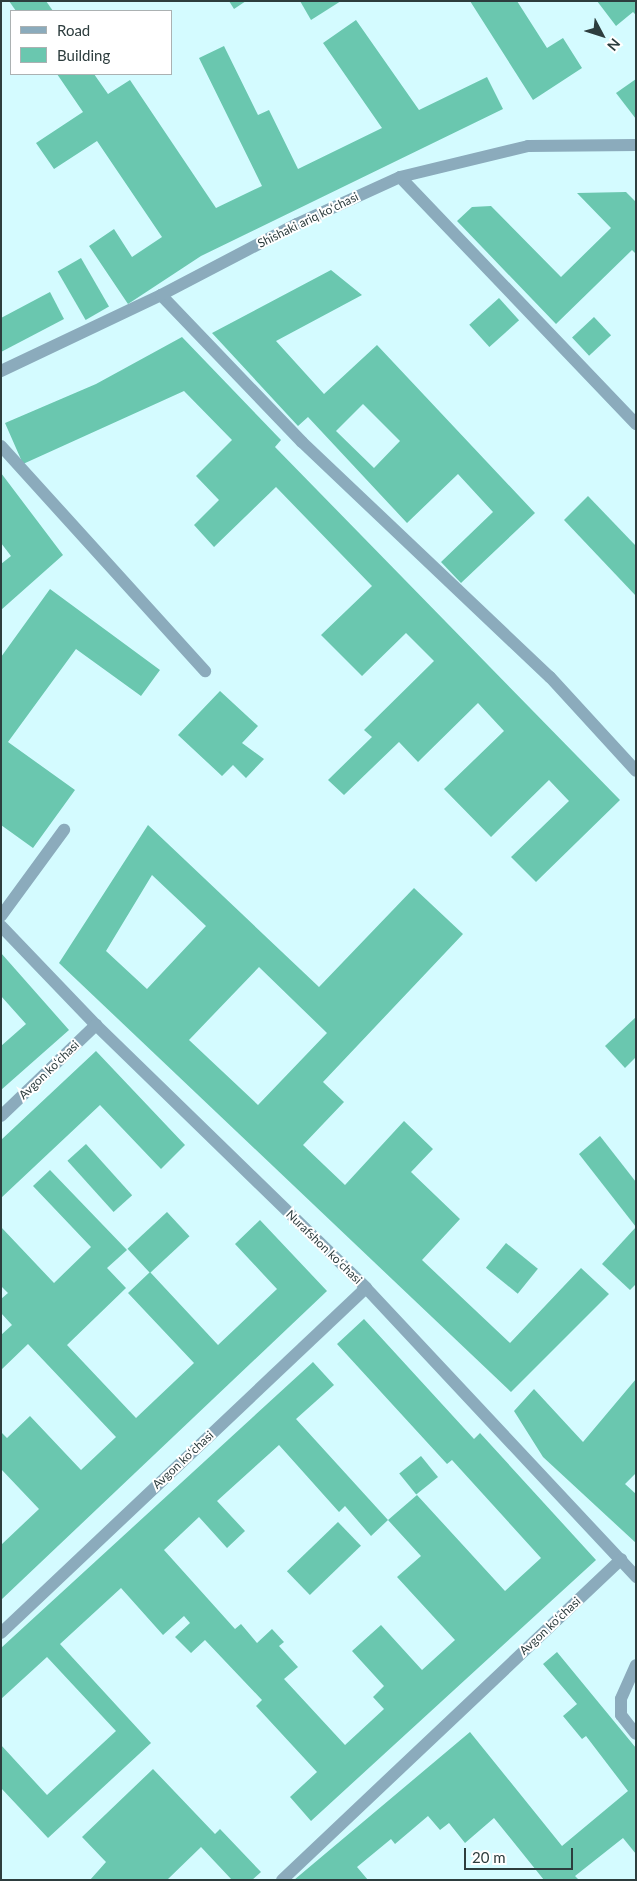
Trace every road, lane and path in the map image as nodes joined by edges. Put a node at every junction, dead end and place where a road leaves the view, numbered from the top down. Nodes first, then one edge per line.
1 (636, 145) edge
2 (400, 177) junction
3 (161, 295) junction
4 (1, 371) edge
5 (636, 424) edge
6 (1, 446) edge
7 (205, 671) dead end
8 (636, 771) edge
9 (64, 830) dead end
10 (1, 916) edge
11 (1, 926) edge
12 (96, 1025) junction
13 (1, 1116) edge
14 (366, 1288) junction
15 (621, 1559) junction
16 (636, 1578) edge
17 (1, 1633) edge
18 (636, 1665) edge
19 (636, 1734) edge
20 (282, 1880) edge

1 - 2 street, Shishaki ariq koʻchasi
2 - 3 street, Shishaki ariq koʻchasi
2 - 5 street
3 - 4 street, Shishaki ariq koʻchasi
3 - 8 street
6 - 7 street
9 - 10 street
11 - 12 street, Nurafshon koʻchasi
12 - 13 street, Avgon koʻchasi
12 - 14 street, Nurafshon koʻchasi
14 - 15 street, Nurafshon koʻchasi
14 - 17 street, Avgon koʻchasi
15 - 16 street, Nurafshon koʻchasi
15 - 20 street, Avgon koʻchasi
18 - 19 street

